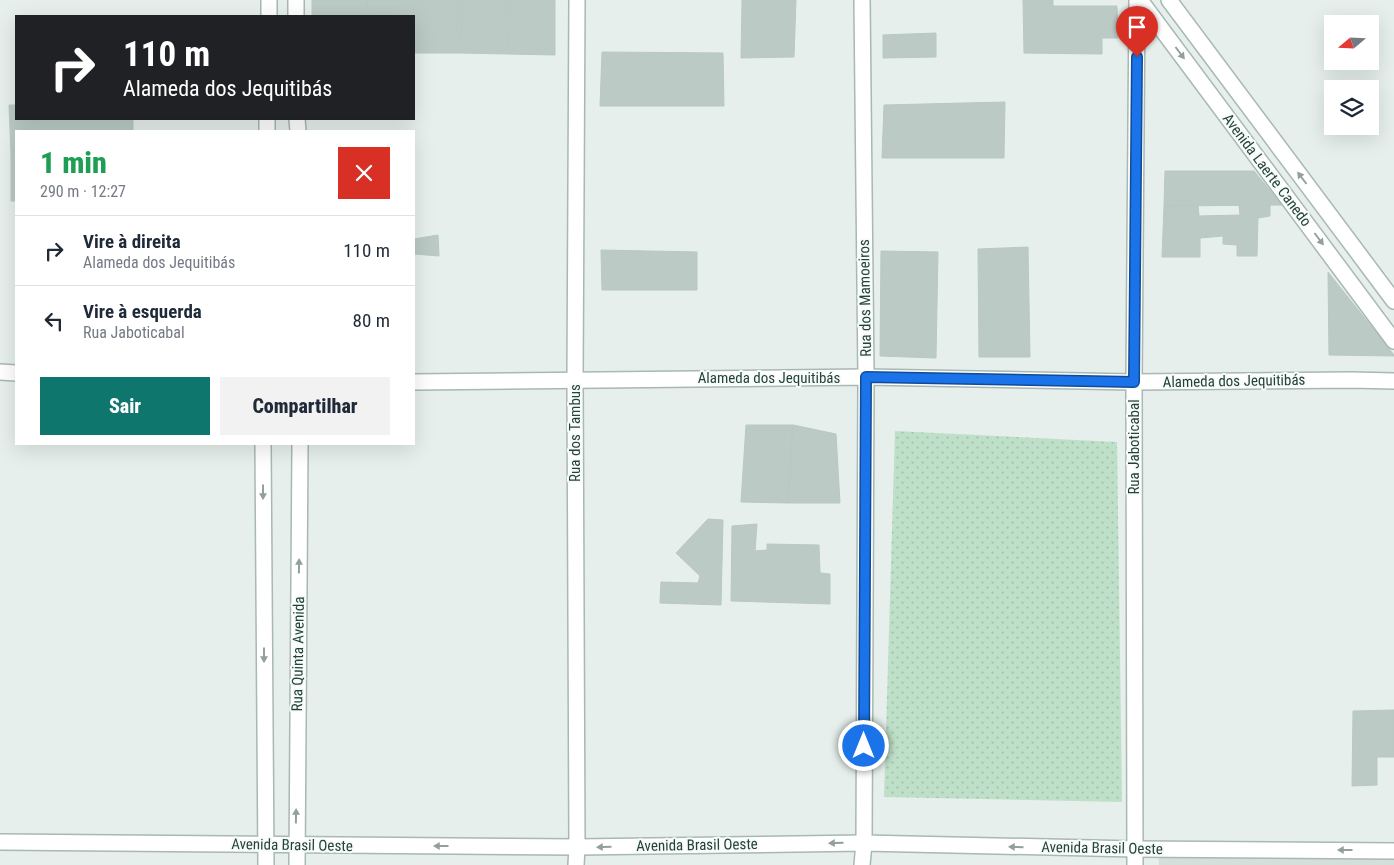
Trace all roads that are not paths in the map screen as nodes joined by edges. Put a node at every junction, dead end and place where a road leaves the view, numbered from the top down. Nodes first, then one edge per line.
1 (269, 0) edge
2 (296, 0) edge
3 (577, 0) edge
4 (862, 0) edge
5 (1139, 0) edge
6 (1169, 0) edge
7 (269, 15) edge
8 (296, 15) edge
9 (1394, 301) edge
10 (1394, 341) edge
11 (0, 372) edge
12 (15, 373) edge
13 (866, 377) junction
14 (575, 379) junction
15 (1394, 381) edge
16 (415, 382) edge
17 (1134, 382) junction
18 (263, 445) edge
19 (300, 445) edge
20 (0, 842) edge
21 (864, 843) junction
22 (265, 844) junction
23 (296, 845) junction
24 (577, 847) junction
25 (1135, 849) junction
26 (1394, 851) edge
27 (266, 865) edge
28 (297, 865) edge
29 (576, 865) edge
30 (862, 865) edge
31 (1135, 865) edge

1 - 7 street
2 - 8 street
3 - 14 street, Rua dos Tambus
4 - 13 street, Rua dos Mamoeiros
5 -> 10 street, Avenida Laerte Canedo
5 - 17 street, Rua Jaboticabal
9 -> 6 street, Avenida Laerte Canedo
11 - 12 street
13 - 14 street, Alameda dos Jequitibás
13 - 17 street, Alameda dos Jequitibás
13 - 21 street, Rua dos Mamoeiros
14 - 16 street, Alameda dos Jequitibás
14 - 24 street, Rua dos Tambus
15 - 17 street, Alameda dos Jequitibás
17 - 25 street, Rua Jaboticabal
18 -> 22 street
23 -> 19 street, Rua Quinta Avenida
20 - 22 street, Avenida Brasil Oeste
21 -> 24 street, Avenida Brasil Oeste
25 -> 21 street, Avenida Brasil Oeste
21 - 30 street, Rua dos Mamoeiros
22 - 23 street, Avenida Brasil Oeste
22 - 27 street
24 -> 23 street, Avenida Brasil Oeste
23 - 28 street, Rua Quinta Avenida
24 - 29 street, Rua dos Tambus
26 -> 25 street, Avenida Brasil Oeste
25 - 31 street, Rua Jaboticabal

